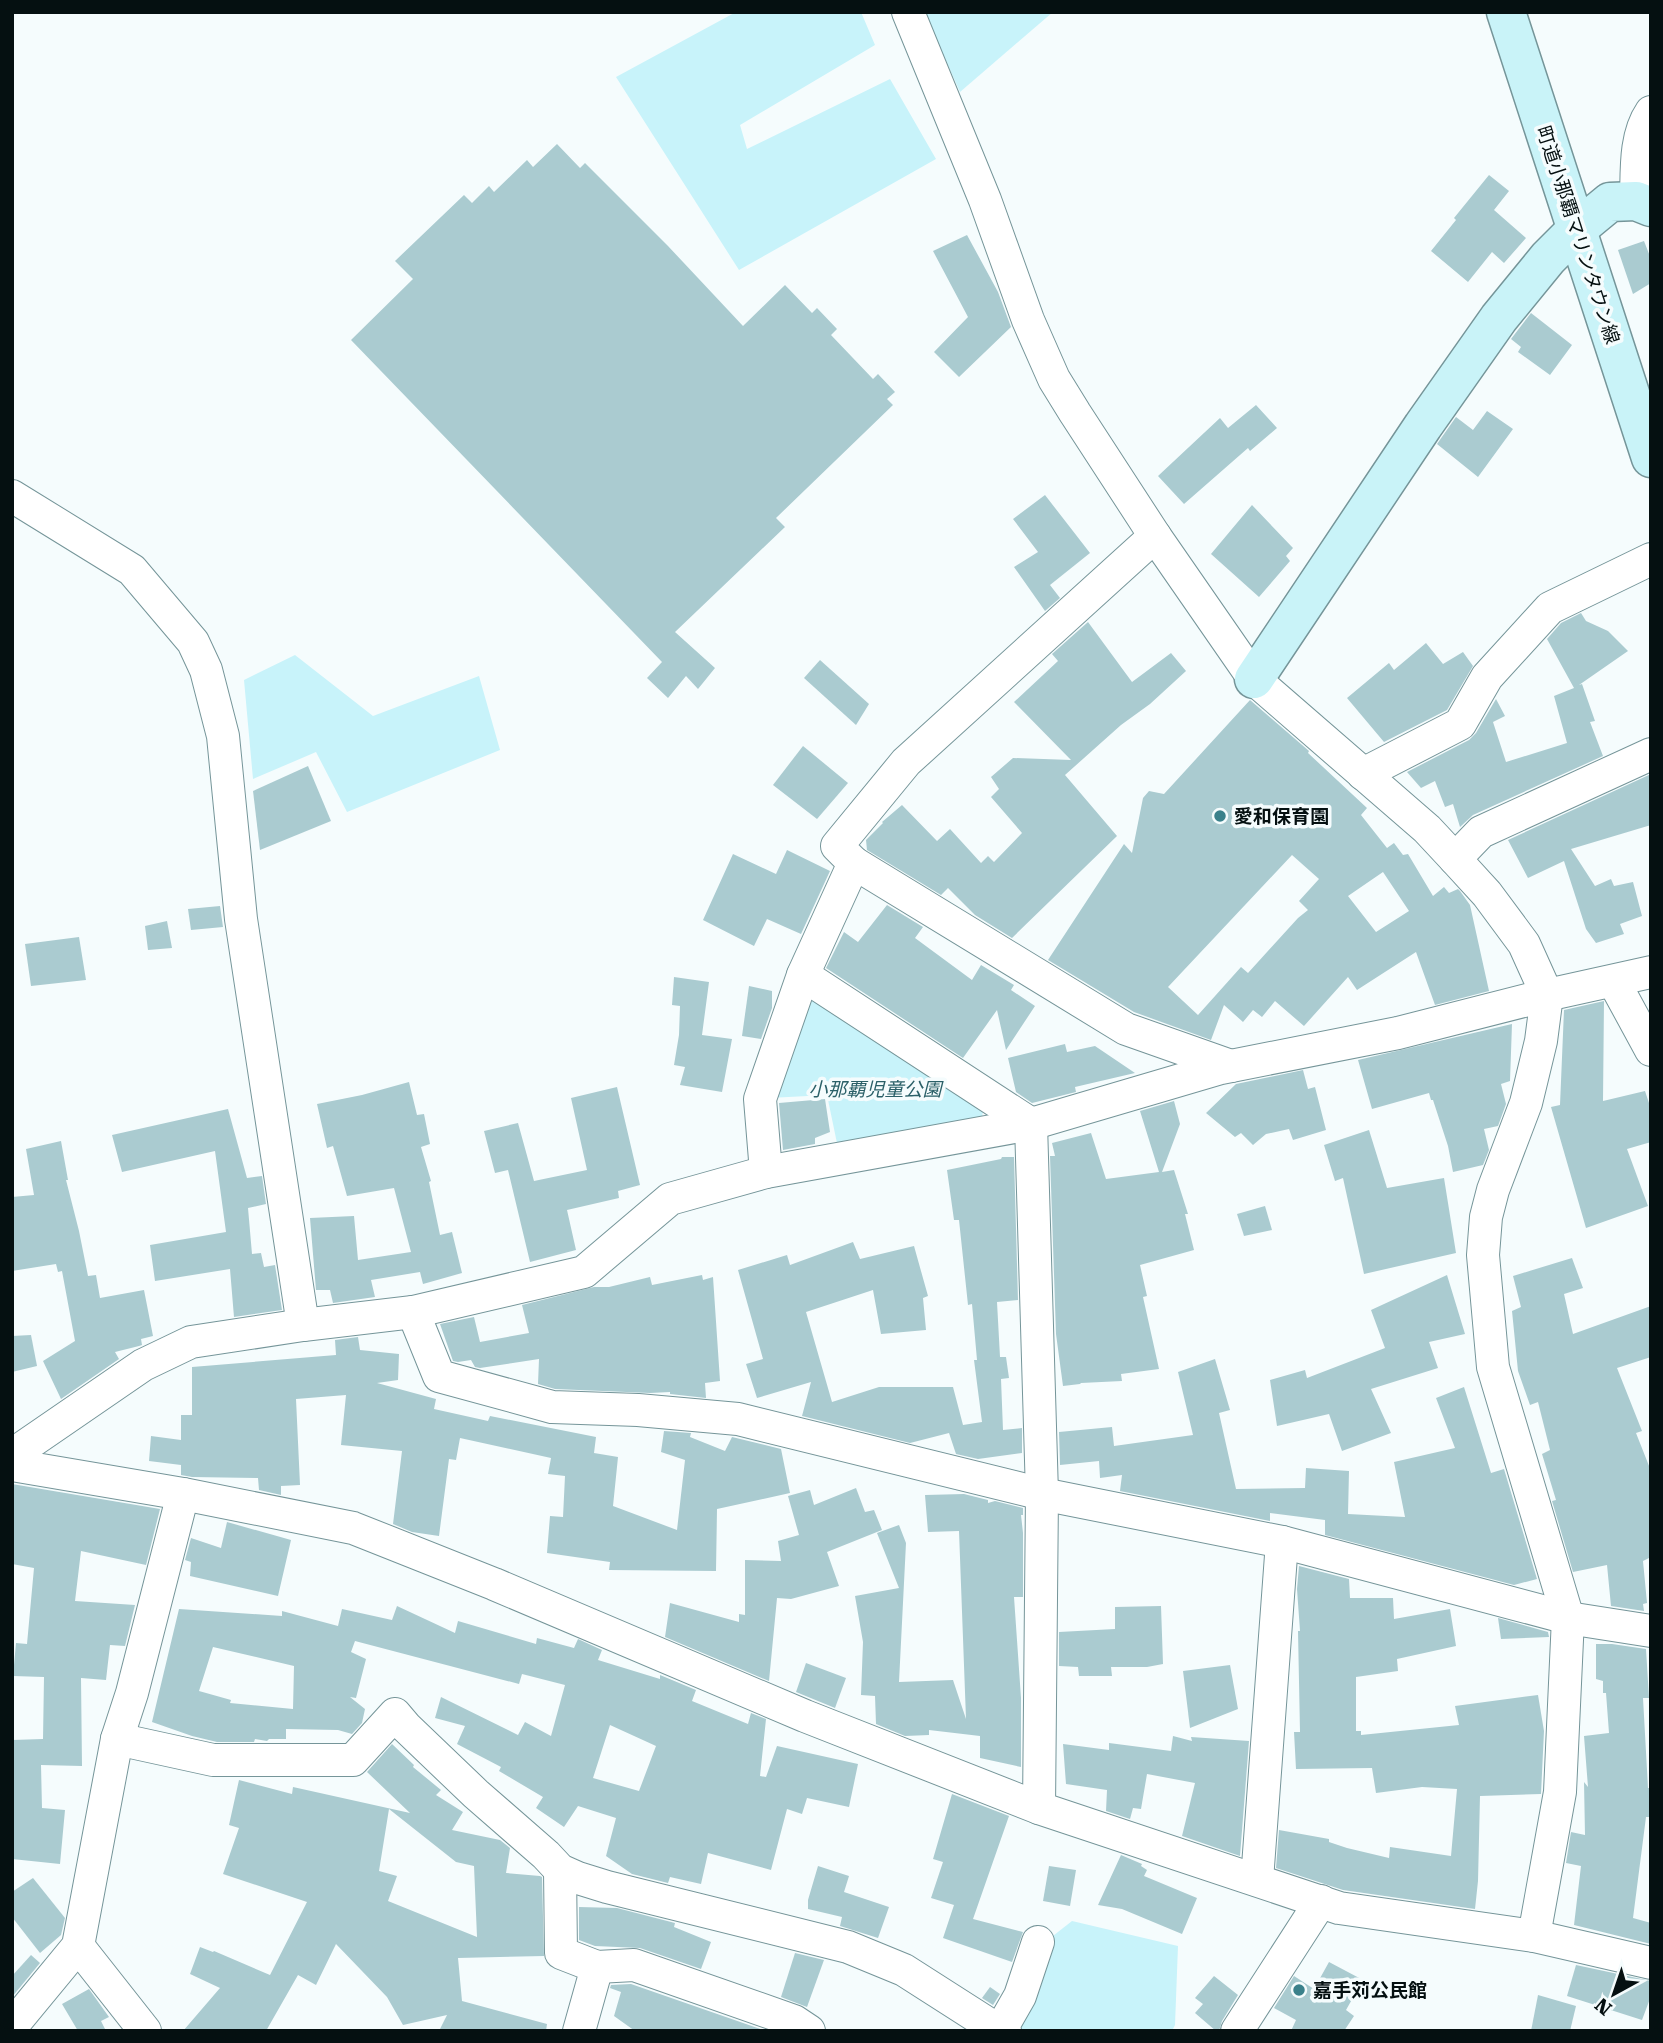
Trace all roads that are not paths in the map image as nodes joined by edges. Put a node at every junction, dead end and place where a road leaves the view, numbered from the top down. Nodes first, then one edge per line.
1 (908, 12) edge
2 (1506, 12) edge
3 (1651, 113) edge
4 (1643, 204) edge
5 (1576, 230) junction
6 (1651, 458) edge
7 (12, 496) edge
8 (1155, 536) junction
9 (1651, 559) edge
10 (1254, 679) junction
11 (1651, 754) edge
12 (1363, 774) junction
13 (1455, 859) junction
14 (854, 863) junction
15 (1651, 972) edge
16 (803, 975) junction
17 (1614, 982) junction
18 (1547, 995) junction
19 (1651, 1050) edge
20 (1231, 1066) junction
21 (1031, 1124) junction
22 (766, 1172) junction
23 (413, 1312) junction
24 (303, 1325) junction
25 (12, 1455) edge
26 (12, 1465) edge
27 (183, 1494) junction
28 (1042, 1494) junction
29 (1282, 1542) junction
30 (1569, 1618) junction
31 (1651, 1631) edge
32 (117, 1739) junction
33 (1039, 1808) junction
34 (560, 1870) junction
35 (1257, 1880) junction
36 (1321, 1901) junction
37 (1534, 1936) junction
38 (1038, 1942) dead end
39 (78, 1946) junction
40 (1651, 1963) edge
41 (597, 1967) junction
42 (12, 2026) edge
43 (581, 2030) edge
44 (145, 2031) edge
45 (809, 2031) edge
46 (996, 2031) edge
47 (1005, 2031) edge
48 (1237, 2031) edge

1 - 8 street
2 - 5 street, 町道小那覇マリンタウン線
3 - 4 street
4 - 5 street
5 - 6 street, 町道小那覇マリンタウン線
5 - 10 street
7 - 24 street
8 - 10 street
8 - 14 street
9 - 12 street
10 - 12 street
11 - 13 street
12 - 13 street
13 - 18 street
14 - 16 street
14 - 20 street
15 - 17 street
16 - 21 street
16 - 22 street
17 - 18 street
17 - 19 street
18 - 20 street
18 - 30 street
20 - 21 street
21 - 22 street
21 - 28 street
22 - 23 street
23 - 24 street
23 - 28 street
24 - 25 street
26 - 27 street
27 - 32 street
27 - 33 street
28 - 29 street
28 - 33 street
29 - 30 street
29 - 35 street
30 - 31 street
30 - 37 street
32 - 34 street
32 - 39 street
33 - 35 street
34 - 41 street
34 - 46 street
35 - 36 street
36 - 37 street
36 - 48 street
37 - 40 street
38 - 47 street
39 - 42 street
39 - 44 street
41 - 43 street
41 - 45 street

